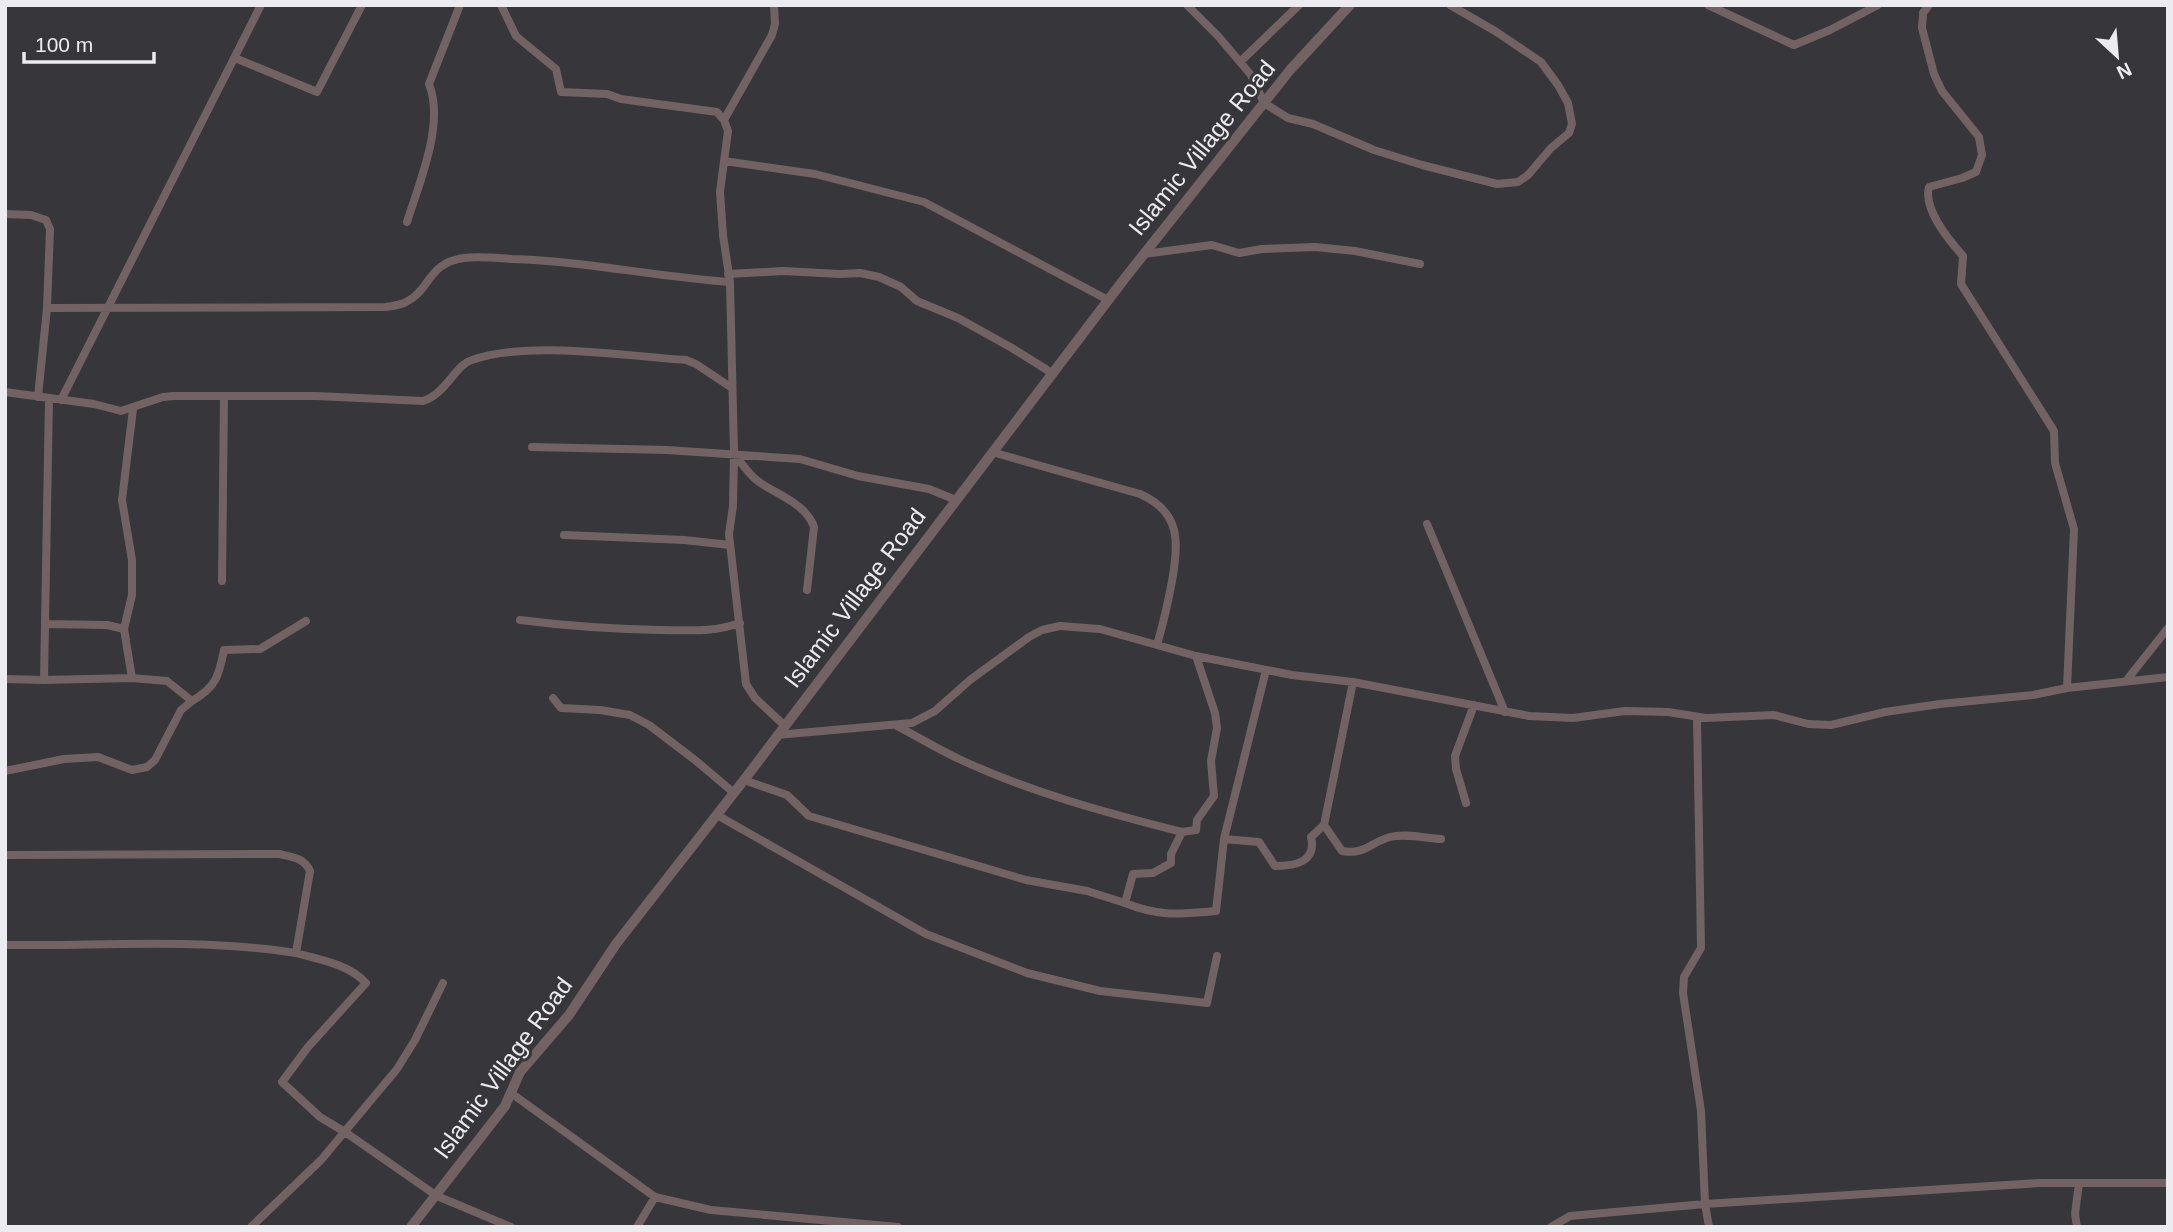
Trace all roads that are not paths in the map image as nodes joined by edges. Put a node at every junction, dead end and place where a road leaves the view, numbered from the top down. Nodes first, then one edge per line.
1 (261, 5) edge
2 (362, 5) edge
3 (460, 5) edge
4 (501, 5) edge
5 (774, 5) edge
6 (1300, 5) edge
7 (1350, 5) edge
8 (1450, 5) edge
9 (1708, 5) edge
10 (1878, 5) edge
11 (1929, 5) edge
12 (1189, 6) edge
13 (235, 58) junction
14 (1240, 62) junction
15 (1264, 103) junction
16 (724, 120) junction
17 (724, 161) junction
18 (5, 214) edge
19 (407, 222) dead end
20 (1144, 254) junction
21 (1420, 264) dead end
22 (729, 278) junction
23 (1108, 300) junction
24 (108, 307) junction
25 (47, 308) junction
26 (1052, 373) junction
27 (732, 388) junction
28 (5, 392) edge
29 (38, 397) junction
30 (224, 397) junction
31 (49, 399) junction
32 (61, 400) junction
33 (134, 409) junction
34 (532, 447) dead end
35 (992, 452) junction
36 (733, 453) junction
37 (956, 500) junction
38 (1427, 524) dead end
39 (564, 535) dead end
40 (730, 545) junction
41 (222, 581) dead end
42 (807, 590) dead end
43 (520, 620) dead end
44 (306, 621) dead end
45 (740, 623) junction
46 (46, 624) junction
47 (2168, 628) edge
48 (124, 629) junction
49 (1157, 645) junction
50 (1195, 656) junction
51 (1266, 670) junction
52 (2168, 677) edge
53 (132, 678) junction
54 (5, 679) edge
55 (44, 680) junction
56 (2126, 681) junction
57 (1353, 682) junction
58 (2067, 688) junction
59 (553, 698) dead end
60 (192, 701) junction
61 (1474, 705) junction
62 (1505, 712) junction
63 (1697, 716) junction
64 (785, 726) junction
65 (896, 726) junction
66 (777, 735) junction
67 (5, 771) edge
68 (744, 780) junction
69 (734, 793) junction
70 (1466, 803) dead end
71 (717, 815) junction
72 (1324, 825) junction
73 (1182, 832) junction
74 (1224, 839) junction
75 (1441, 839) dead end
76 (5, 855) edge
77 (1125, 903) junction
78 (5, 946) edge
79 (296, 953) junction
80 (1217, 956) dead end
81 (443, 983) dead end
82 (511, 1093) junction
83 (345, 1132) junction
84 (2079, 1183) junction
85 (2168, 1183) edge
86 (437, 1196) junction
87 (655, 1197) junction
88 (1705, 1204) junction
89 (251, 1227) edge
90 (411, 1227) edge
91 (511, 1227) edge
92 (637, 1227) edge
93 (898, 1227) edge
94 (1551, 1227) edge
95 (1709, 1227) edge
96 (2077, 1227) edge

1 - 13 street
2 - 13 street
3 - 19 street
4 - 16 street
5 - 16 street
6 - 14 street
7 - 15 street, Islamic Village Road
8 - 15 street
9 - 10 street
11 - 58 street
12 - 14 street
13 - 24 street
14 - 15 street
15 - 20 street, Islamic Village Road
16 - 17 street
17 - 22 street
17 - 23 street
18 - 25 street
20 - 21 street
20 - 23 street, Islamic Village Road
22 - 24 street
22 - 26 street
22 - 27 street
23 - 26 street, Islamic Village Road
24 - 25 street
24 - 32 street
25 - 29 street
26 - 35 street, Islamic Village Road
27 - 30 street
27 - 36 street
28 - 29 street
29 - 31 street
30 - 33 street
30 - 41 street
31 - 32 street
31 - 46 street
32 - 33 street
33 - 48 street
34 - 36 street
35 - 37 street, Islamic Village Road
35 - 49 street
36 - 37 street
36 - 40 street
36 - 42 street
37 - 64 street, Islamic Village Road
38 - 62 street
39 - 40 street
40 - 45 street
43 - 45 street
44 - 60 street
45 - 64 street
46 - 48 street
46 - 55 street
47 - 56 street
48 - 53 street
49 - 50 street
49 - 65 street
50 - 51 street
50 - 73 street
51 - 57 street
51 - 74 street
52 - 56 street
53 - 55 street
53 - 60 street
54 - 55 street
56 - 58 street
57 - 61 street
57 - 72 street
58 - 63 street
59 - 69 street
60 - 67 street
61 - 62 street
61 - 70 street
62 - 63 street
63 - 88 street
64 - 66 street, Islamic Village Road
65 - 66 street
65 - 73 street
66 - 68 street, Islamic Village Road
68 - 69 street, Islamic Village Road
68 - 77 street
69 - 71 street, Islamic Village Road
71 - 80 street
71 - 82 street, Islamic Village Road
72 - 74 street
72 - 75 street
73 - 77 street
74 - 77 street
76 - 79 street
78 - 79 street
79 - 83 street
81 - 83 street
82 - 86 street, Islamic Village Road
82 - 87 street
83 - 86 street
83 - 89 street
84 - 85 street
84 - 88 street
84 - 96 street
86 - 90 street, Islamic Village Road
86 - 91 street
87 - 92 street
87 - 93 street
88 - 94 street
88 - 95 street

